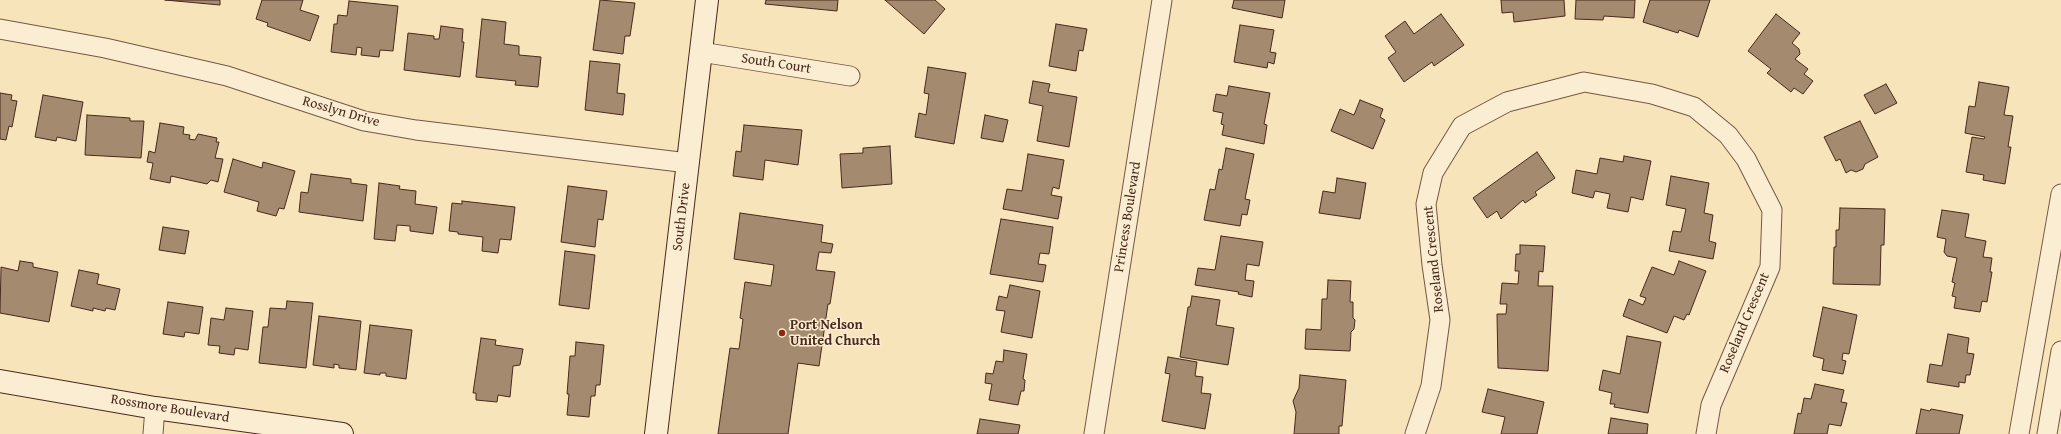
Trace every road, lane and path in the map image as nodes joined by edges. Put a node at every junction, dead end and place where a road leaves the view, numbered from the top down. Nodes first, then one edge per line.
1 (707, 0) edge
2 (1162, 0) edge
3 (0, 29) edge
4 (701, 52) junction
5 (850, 76) dead end
6 (688, 163) junction
7 (2061, 194) edge
8 (2059, 359) edge
9 (2033, 362) junction
10 (0, 381) edge
11 (2027, 391) junction
12 (2054, 395) junction
13 (155, 408) junction
14 (153, 434) edge
15 (342, 434) edge
16 (656, 434) edge
17 (1094, 434) edge
18 (1415, 434) edge
19 (1706, 434) edge
20 (2019, 434) edge
21 (2047, 434) edge

1 - 4 street, South Drive
2 - 17 street, Princess Boulevard
3 - 6 street, Rosslyn Drive
4 - 5 street, South Court
4 - 6 street, South Drive
6 - 16 street, South Drive
7 - 9 street
8 - 9 street
8 - 12 street
9 - 11 street
10 - 13 street, Rossmore Boulevard
11 - 12 street
11 - 20 street
12 - 21 street
13 - 14 street
13 - 15 street, Rossmore Boulevard
18 - 19 street, Roseland Crescent

